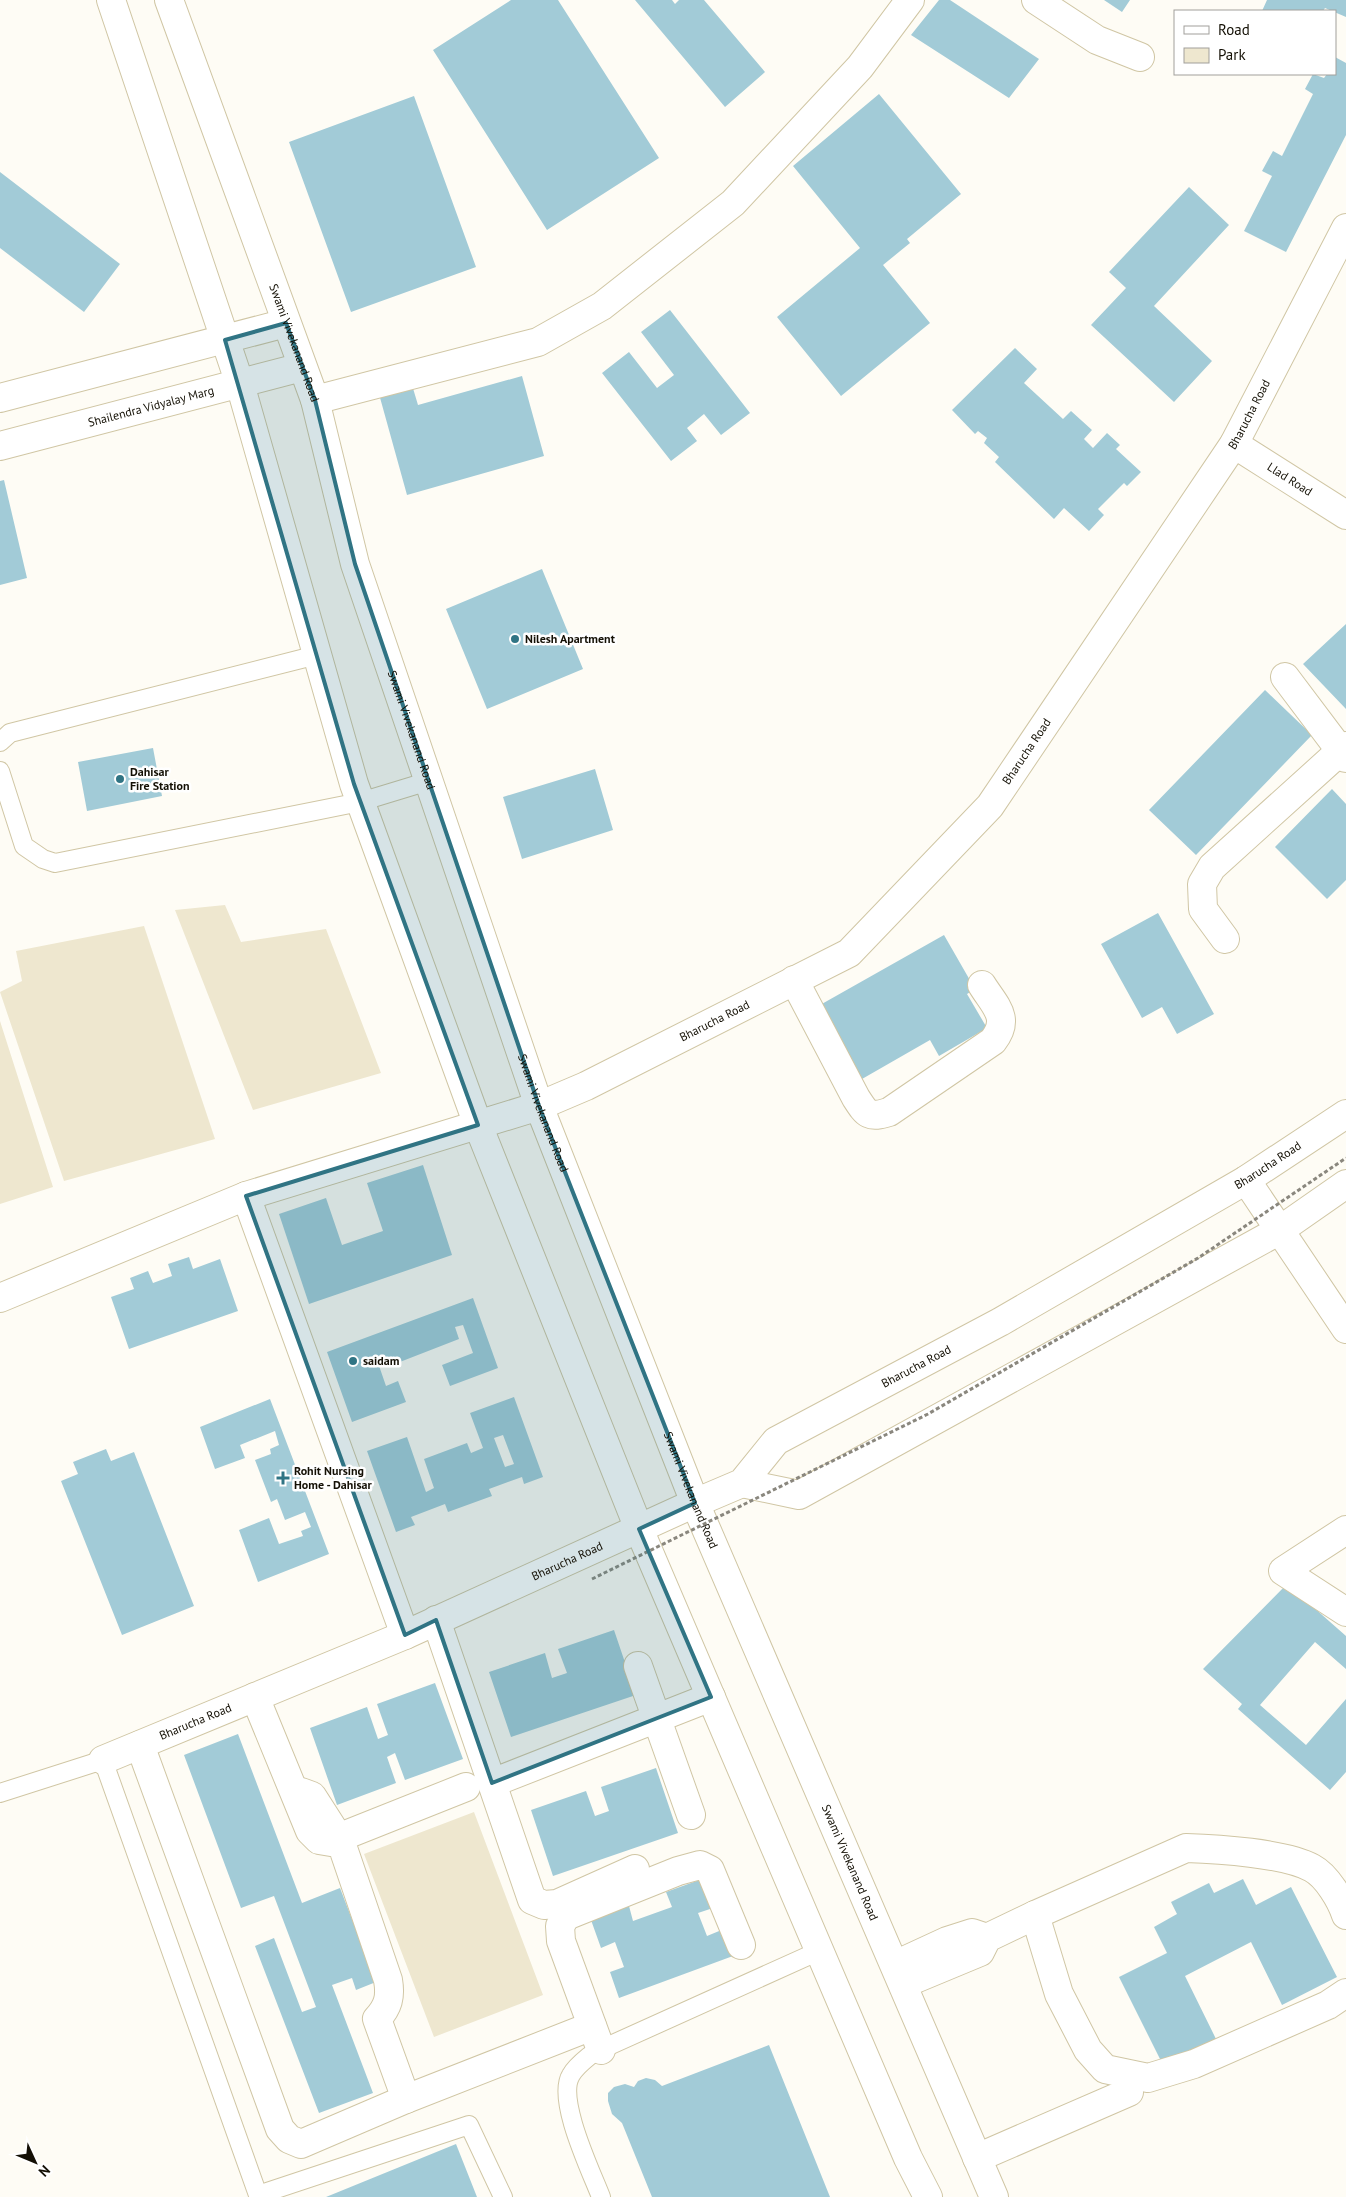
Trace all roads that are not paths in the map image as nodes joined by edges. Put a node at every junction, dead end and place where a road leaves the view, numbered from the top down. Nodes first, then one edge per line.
1 (111, 0) edge
2 (170, 0) edge
3 (910, 0) edge
4 (1036, 0) edge
5 (1140, 57) dead end
6 (1346, 228) edge
7 (286, 323) junction
8 (225, 340) junction
9 (302, 367) junction
10 (240, 384) junction
11 (0, 398) edge
12 (315, 400) junction
13 (1234, 444) junction
14 (0, 446) edge
15 (1346, 515) edge
16 (317, 655) junction
17 (1285, 677) dead end
18 (0, 742) edge
19 (1344, 752) edge
20 (0, 771) edge
21 (429, 782) junction
22 (360, 802) junction
23 (1225, 939) dead end
24 (794, 980) junction
25 (982, 986) dead end
26 (540, 1106) junction
27 (1346, 1114) edge
28 (478, 1124) junction
29 (1246, 1180) junction
30 (1346, 1184) edge
31 (246, 1196) junction
32 (1280, 1230) junction
33 (0, 1298) edge
34 (1346, 1329) edge
35 (742, 1484) junction
36 (695, 1503) junction
37 (639, 1529) junction
38 (1346, 1530) edge
39 (1346, 1612) edge
40 (436, 1620) junction
41 (405, 1635) junction
42 (638, 1666) dead end
43 (255, 1697) junction
44 (711, 1698) junction
45 (656, 1718) junction
46 (140, 1745) junction
47 (103, 1760) junction
48 (492, 1783) junction
49 (466, 1788) dead end
50 (292, 1790) junction
51 (0, 1792) edge
52 (691, 1814) dead end
53 (635, 1869) dead end
54 (1035, 1915) junction
55 (1346, 1915) edge
56 (742, 1945) dead end
57 (819, 1951) junction
58 (899, 1974) junction
59 (1346, 1993) edge
60 (596, 2038) junction
61 (1129, 2092) dead end
62 (406, 2099) junction
63 (977, 2158) junction
64 (925, 2196) edge
65 (503, 2197) edge
66 (601, 2197) edge
67 (994, 2197) edge

1 - 8 street
2 - 7 street, Swami Vivekanand Road
3 - 12 street
4 - 5 street
6 - 13 street, Bharucha Road
7 - 8 street
7 - 9 street, Swami Vivekanand Road
8 - 10 street
8 - 11 street
9 - 10 street, Shailendra Vidyalay Marg
9 - 12 street, Swami Vivekanand Road
10 - 14 street, Shailendra Vidyalay Marg
10 - 16 street
12 - 21 street, Swami Vivekanand Road
13 - 15 street, Llad Road
13 - 24 street, Bharucha Road
16 - 18 lane
16 - 22 street
17 - 19 street
19 - 23 street
20 - 22 lane
21 - 22 lane
21 - 26 street, Swami Vivekanand Road
22 - 28 street
24 - 25 street
24 - 26 street, Bharucha Road
26 - 28 street, Bharucha Road
26 - 36 street, Swami Vivekanand Road
27 - 29 street, Bharucha Road
28 - 31 street, Bharucha Road
28 - 37 street
29 - 32 street
29 - 35 street, Bharucha Road
30 - 32 street
31 - 33 street, Bharucha Road
31 - 41 street
32 - 34 street
32 - 35 street
35 - 36 street, Bharucha Road
36 - 37 street, Bharucha Road
36 - 58 street, Swami Vivekanand Road
37 - 40 street, Bharucha Road
37 - 44 street
38 - 39 street
40 - 41 street, Bharucha Road
40 - 48 street
41 - 43 street, Bharucha Road
42 - 45 street
43 - 46 street, Bharucha Road
43 - 50 street
44 - 45 street
44 - 57 street
45 - 48 street
45 - 52 street
46 - 47 street, Bharucha Road
46 - 62 street
47 - 51 lane
47 - 65 lane
48 - 53 street
49 - 50 street
50 - 62 street
54 - 55 street
54 - 58 street
54 - 59 street
56 - 60 street
57 - 60 lane
57 - 64 street
58 - 63 street, Swami Vivekanand Road
60 - 62 street
60 - 66 lane
61 - 63 street
63 - 67 street, Swami Vivekanand Road

